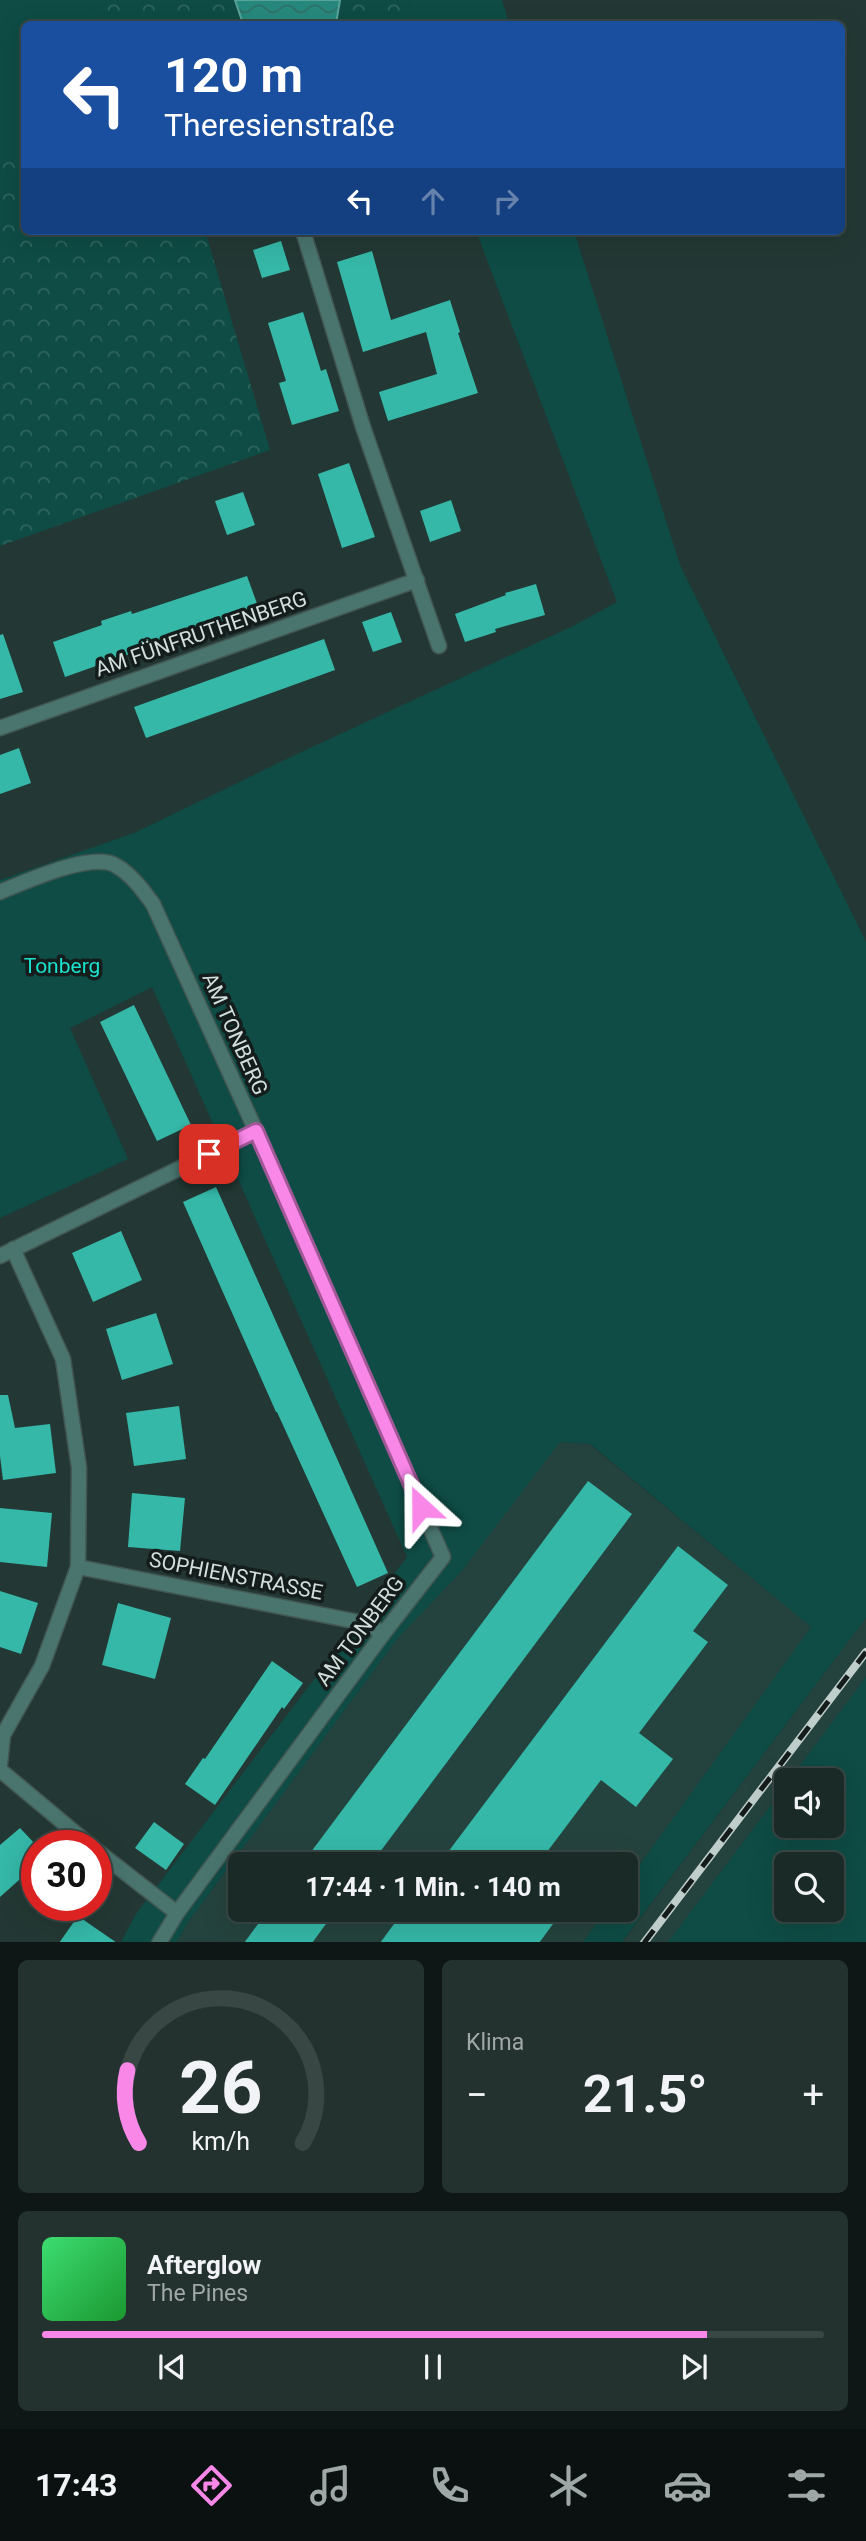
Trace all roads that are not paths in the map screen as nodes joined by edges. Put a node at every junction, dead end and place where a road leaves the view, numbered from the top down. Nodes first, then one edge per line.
1 (304, 235) edge
2 (417, 580) junction
3 (439, 646) dead end
4 (0, 728) edge
5 (0, 892) edge
6 (256, 1131) junction
7 (6, 1252) edge
8 (78, 1567) junction
9 (383, 1633) junction
10 (0, 1764) edge
11 (0, 1770) edge
12 (72, 1830) edge
13 (112, 1862) edge
14 (177, 1913) junction
15 (159, 1942) edge

1 - 2 street
2 - 3 street
2 - 4 street, AM FÜNFRUTHENBERG
5 - 6 street, AM TONBERG
6 - 7 street
6 - 9 street, AM TONBERG
7 - 8 street
8 - 9 street, SOPHIENSTRASSE
8 - 10 street
9 - 14 street, AM TONBERG
11 - 12 street
13 - 14 street
14 - 15 street, AM TONBERG

